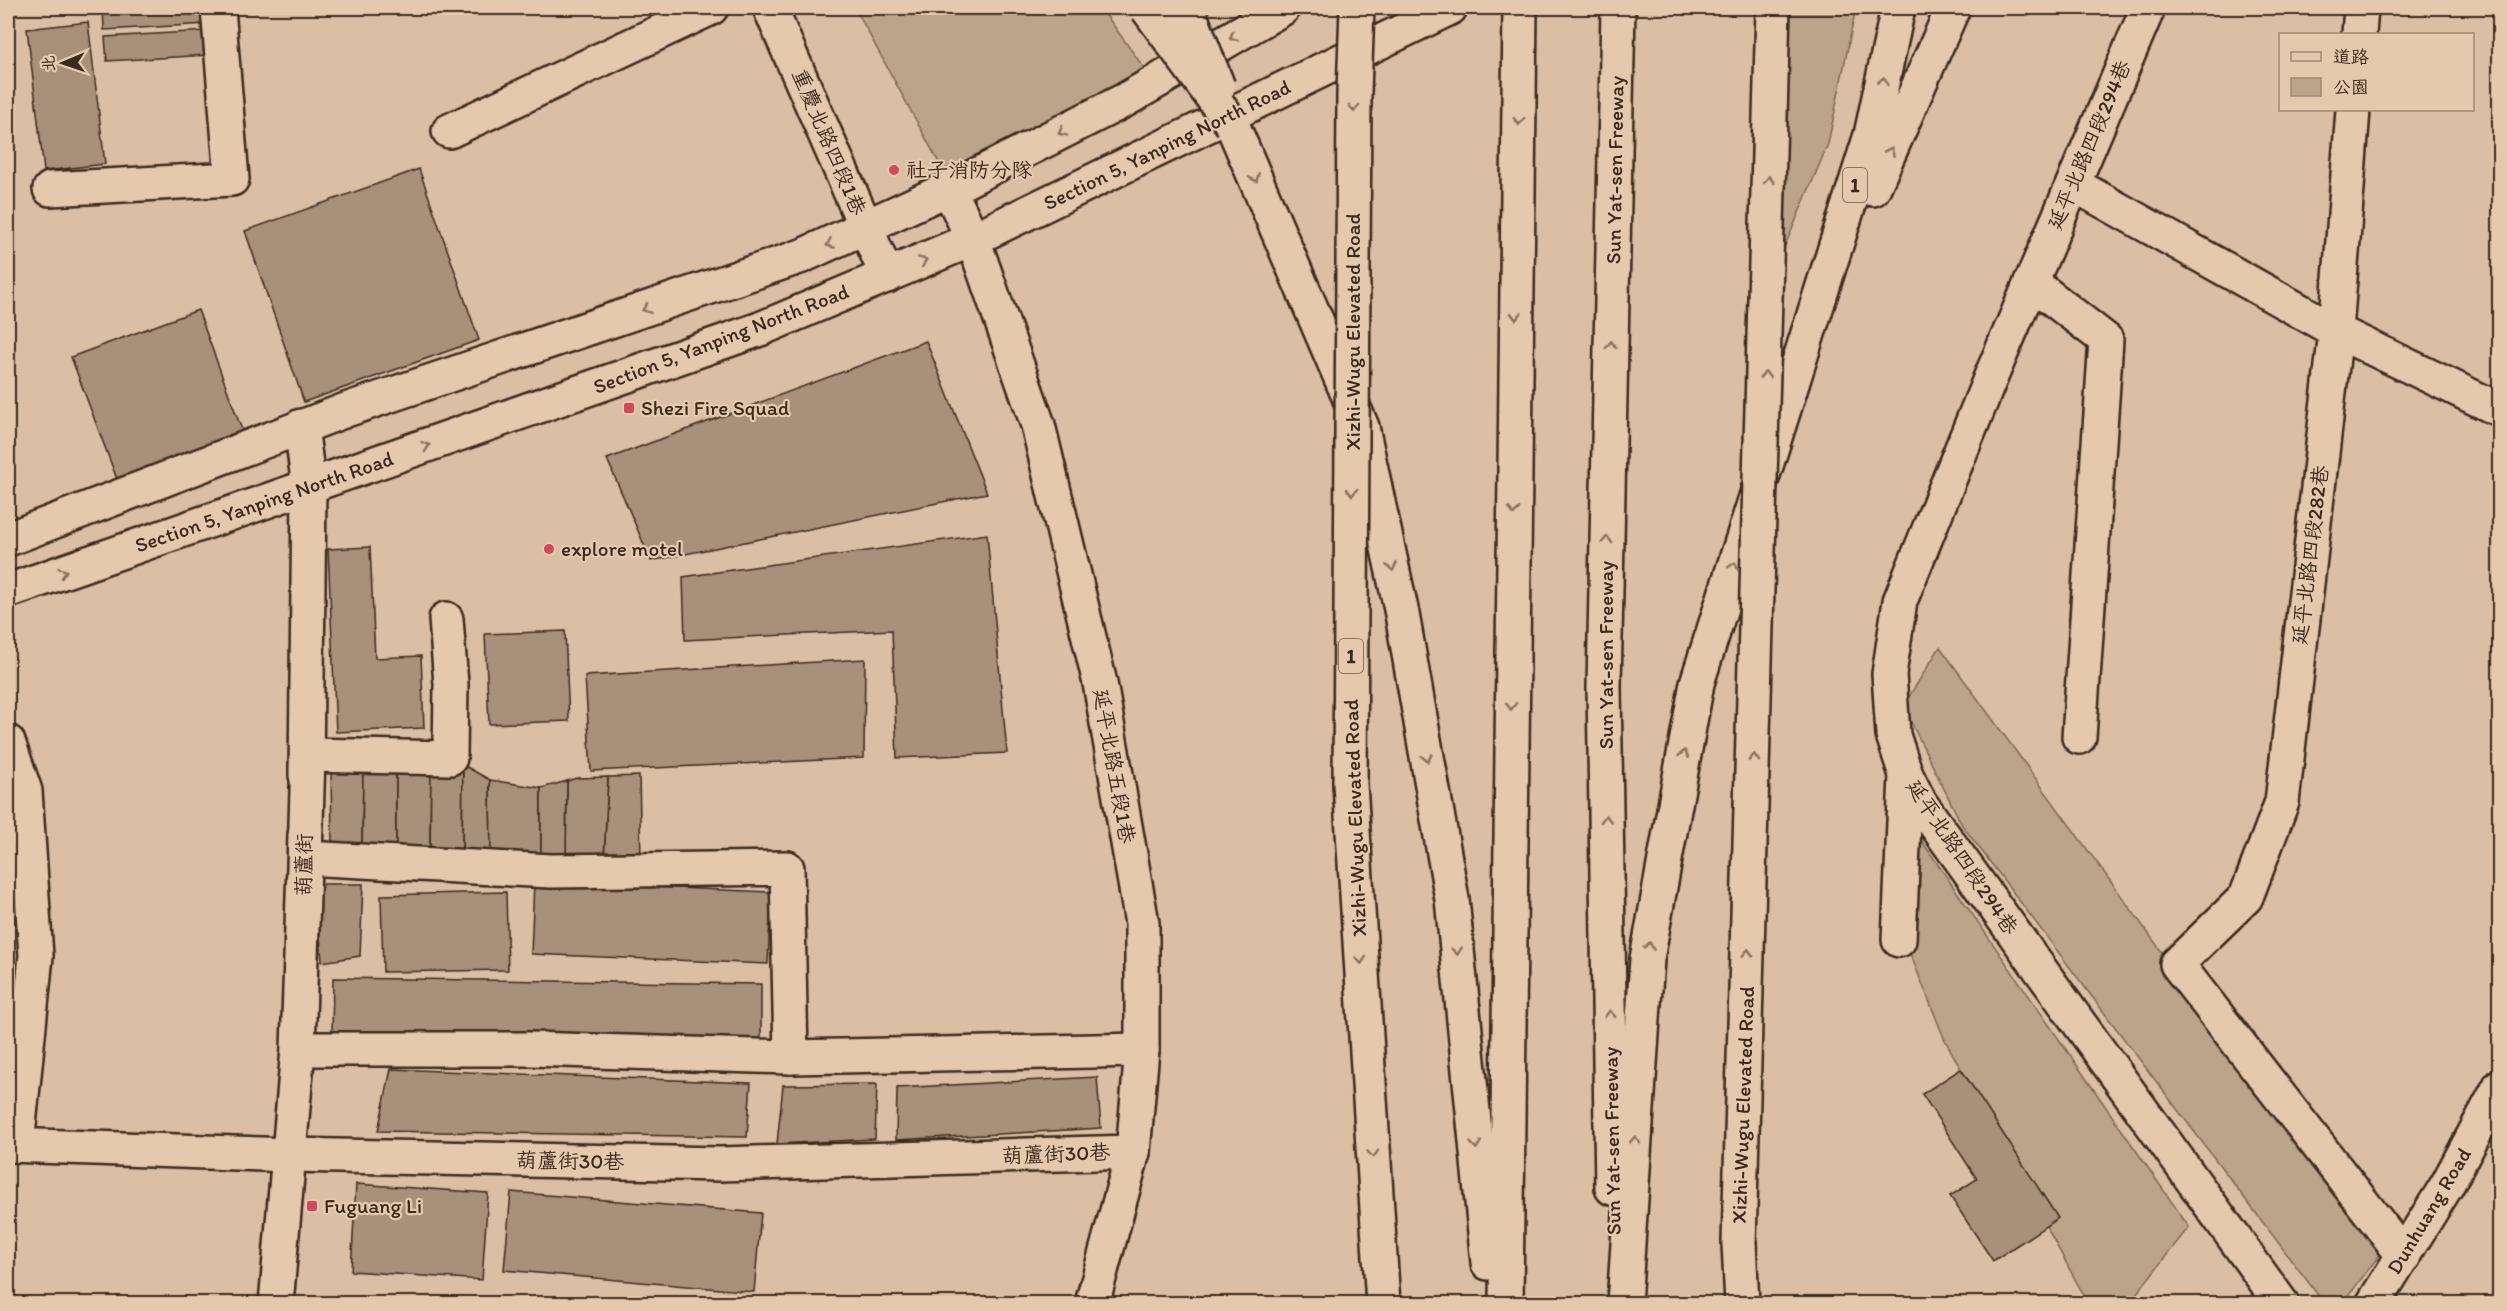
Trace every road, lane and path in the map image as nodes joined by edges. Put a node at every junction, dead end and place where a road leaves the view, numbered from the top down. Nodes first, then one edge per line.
1 (218, 8) edge
2 (711, 8) edge
3 (770, 8) edge
4 (1147, 8) edge
5 (1187, 8) edge
6 (1283, 8) edge
7 (1357, 8) edge
8 (1450, 8) edge
9 (1520, 8) edge
10 (1618, 8) edge
11 (1773, 8) edge
12 (1898, 8) edge
13 (1953, 8) edge
14 (2148, 8) edge
15 (2361, 8) edge
16 (2359, 33) edge
17 (2353, 111) edge
18 (1232, 124) junction
19 (449, 131) dead end
20 (2073, 184) junction
21 (50, 189) dead end
22 (949, 189) junction
23 (866, 228) junction
24 (973, 239) junction
25 (887, 276) junction
26 (2031, 282) junction
27 (2336, 332) junction
28 (1799, 358) junction
29 (2499, 410) edge
30 (301, 426) junction
31 (309, 488) junction
32 (8, 539) edge
33 (8, 591) edge
34 (446, 620) dead end
35 (2079, 737) dead end
36 (8, 742) edge
37 (1906, 775) junction
38 (305, 858) junction
39 (1899, 940) dead end
40 (22, 956) edge
41 (298, 1049) junction
42 (1142, 1050) junction
43 (791, 1057) junction
44 (2499, 1086) edge
45 (12, 1145) edge
46 (1133, 1152) junction
47 (290, 1155) junction
48 (2404, 1256) junction
49 (276, 1304) edge
50 (1092, 1304) edge
51 (1383, 1304) edge
52 (1492, 1304) edge
53 (1506, 1304) edge
54 (1614, 1304) edge
55 (1624, 1304) edge
56 (1742, 1304) edge
57 (2282, 1304) edge
58 (2373, 1304) edge

1 - 21 main road
2 - 19 main road
3 - 23 main road, 重慶北路四段1巷
4 - 18 main road, bridge
5 - 18 main road, bridge
6 -> 22 main road
7 -> 51 main road, Xizhi-Wugu Elevated Road / 1, bridge
8 - 24 main road, Section 5, Yanping North Road
9 -> 53 main road
54 -> 10 main road, Sun Yat-sen Freeway
56 -> 11 main road, Xizhi-Wugu Elevated Road, bridge
28 -> 12 main road, 1
28 -> 13 main road
14 - 20 main road, 延平北路四段294巷
15 - 16 main road
17 - 27 main road, 延平北路四段282巷
18 -> 52 main road, bridge
20 - 26 main road, 延平北路四段294巷
20 - 27 main road
22 - 23 main road
22 - 24 main road, 延平北路五段1巷
23 - 25 main road, 重慶北路四段1巷
23 -> 30 main road
25 -> 24 main road, Section 5, Yanping North Road
24 - 42 main road, 延平北路五段1巷
31 -> 25 main road, Section 5, Yanping North Road
26 - 35 main road
26 - 37 main road, 延平北路四段294巷
27 - 29 main road
27 - 48 main road, 延平北路四段282巷
55 -> 28 main road, 1
30 - 31 main road, 葫蘆街
30 - 32 main road
33 -> 31 main road, Section 5, Yanping North Road
31 - 38 main road, 葫蘆街
34 - 38 main road
36 - 40 main road
37 - 39 main road
37 - 57 main road, 延平北路四段294巷
38 - 41 main road, 葫蘆街
38 - 43 main road
40 - 45 main road
41 - 43 main road
41 - 47 main road, 葫蘆街
42 - 43 main road
42 - 46 main road, 延平北路五段1巷
44 - 48 main road, Dunhuang Road
45 - 47 main road, 葫蘆街30巷
46 - 47 main road, 葫蘆街30巷
46 - 50 main road, 延平北路五段1巷
47 - 49 main road, 葫蘆街
48 - 58 main road, Dunhuang Road

